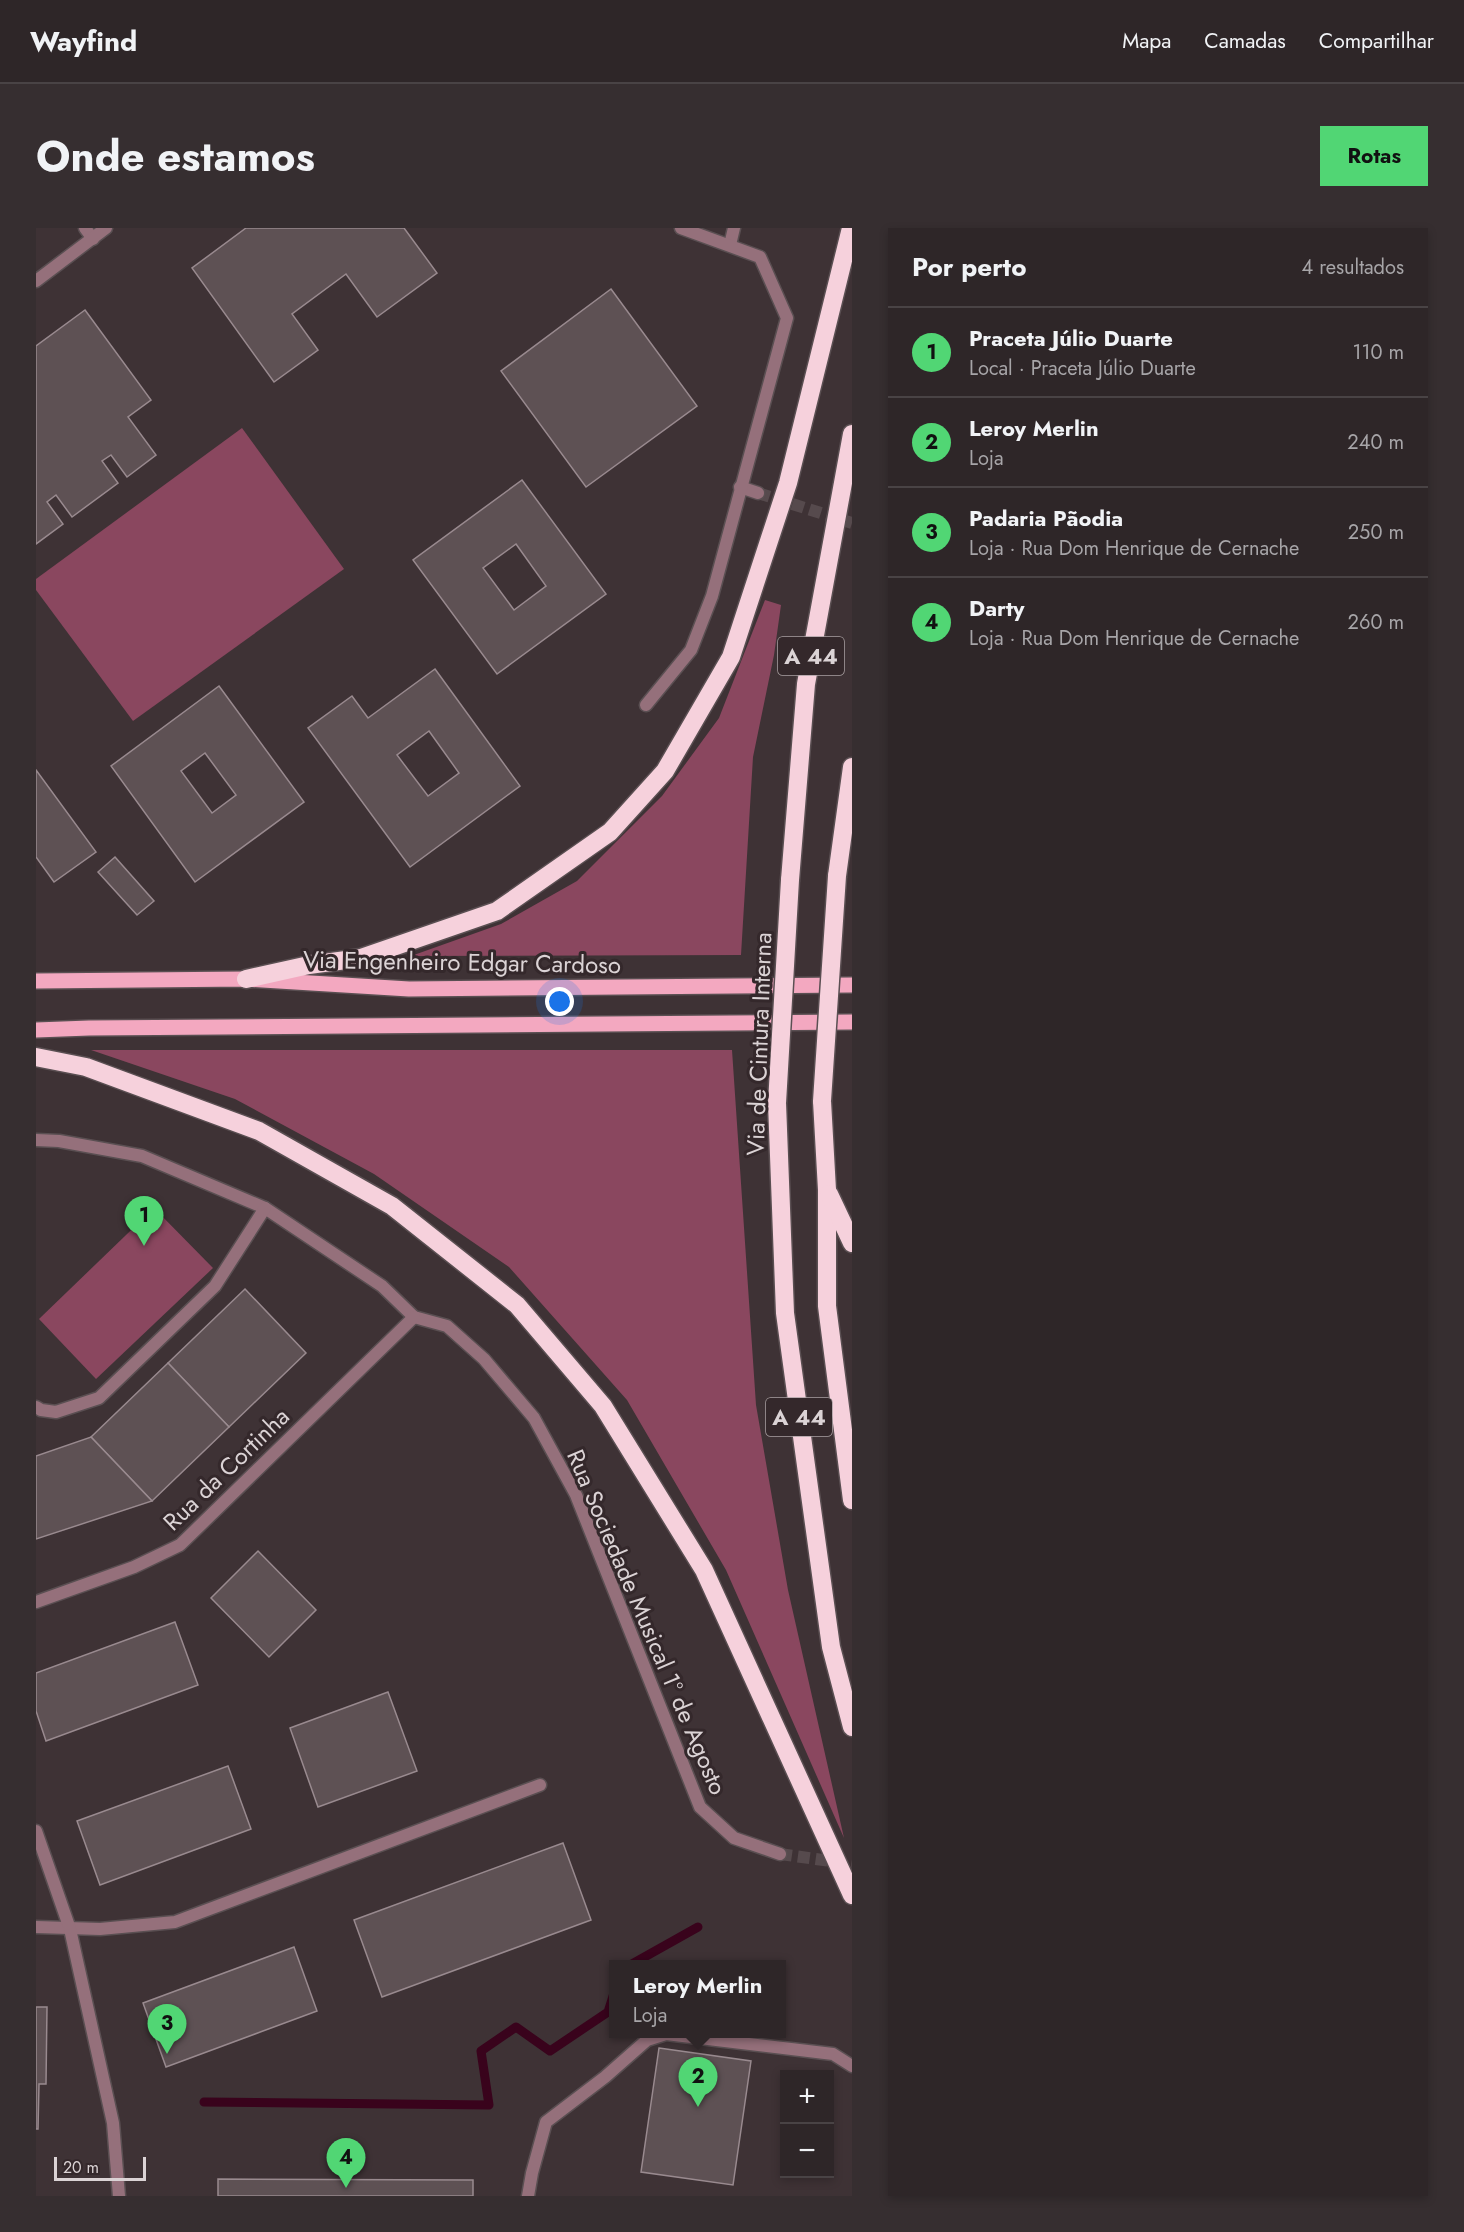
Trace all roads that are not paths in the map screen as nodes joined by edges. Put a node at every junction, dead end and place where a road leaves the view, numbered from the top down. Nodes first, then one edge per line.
1 (85, 228) edge
2 (106, 228) edge
3 (681, 228) edge
4 (734, 228) edge
5 (851, 228) edge
6 (93, 239) junction
7 (730, 245) junction
8 (36, 281) edge
9 (852, 434) edge
10 (740, 487) junction
11 (759, 493) tunnel mouth
12 (646, 705) dead end
13 (852, 767) edge
14 (246, 979) junction
15 (36, 981) edge
16 (852, 985) edge
17 (852, 1022) edge
18 (36, 1030) edge
19 (36, 1057) edge
20 (36, 1140) edge
21 (826, 1190) junction
22 (265, 1208) junction
23 (852, 1243) edge
24 (414, 1317) junction
25 (36, 1407) edge
26 (852, 1500) edge
27 (36, 1602) edge
28 (852, 1727) edge
29 (540, 1785) dead end
30 (36, 1831) edge
31 (780, 1854) tunnel mouth
32 (852, 1895) edge
33 (36, 1927) edge
34 (70, 1929) junction
35 (653, 2038) edge
36 (699, 2038) edge
37 (852, 2066) edge
38 (119, 2196) edge
39 (528, 2196) edge

1 - 6 street
2 - 6 street
3 - 7 street
4 - 7 street
5 - 14 highway
6 - 8 street
7 - 10 street
9 - 28 highway, Via de Cintura Interna / A 44, bridge
10 - 11 street
10 - 12 street
13 - 21 highway, A 44, bridge
14 - 15 main road, Via Engenheiro Edgar Cardoso
14 - 16 main road, Via Engenheiro Edgar Cardoso
17 - 18 main road
19 - 32 highway
20 - 22 street
21 - 23 highway
21 - 26 highway, A 44
22 - 24 street
22 - 25 street
24 - 27 street, Rua da Cortinha
24 - 31 street, Rua Sociedade Musical 1º de Agosto
29 - 34 street
30 - 34 street
33 - 34 street
34 - 38 street
35 - 39 street
36 - 37 street

